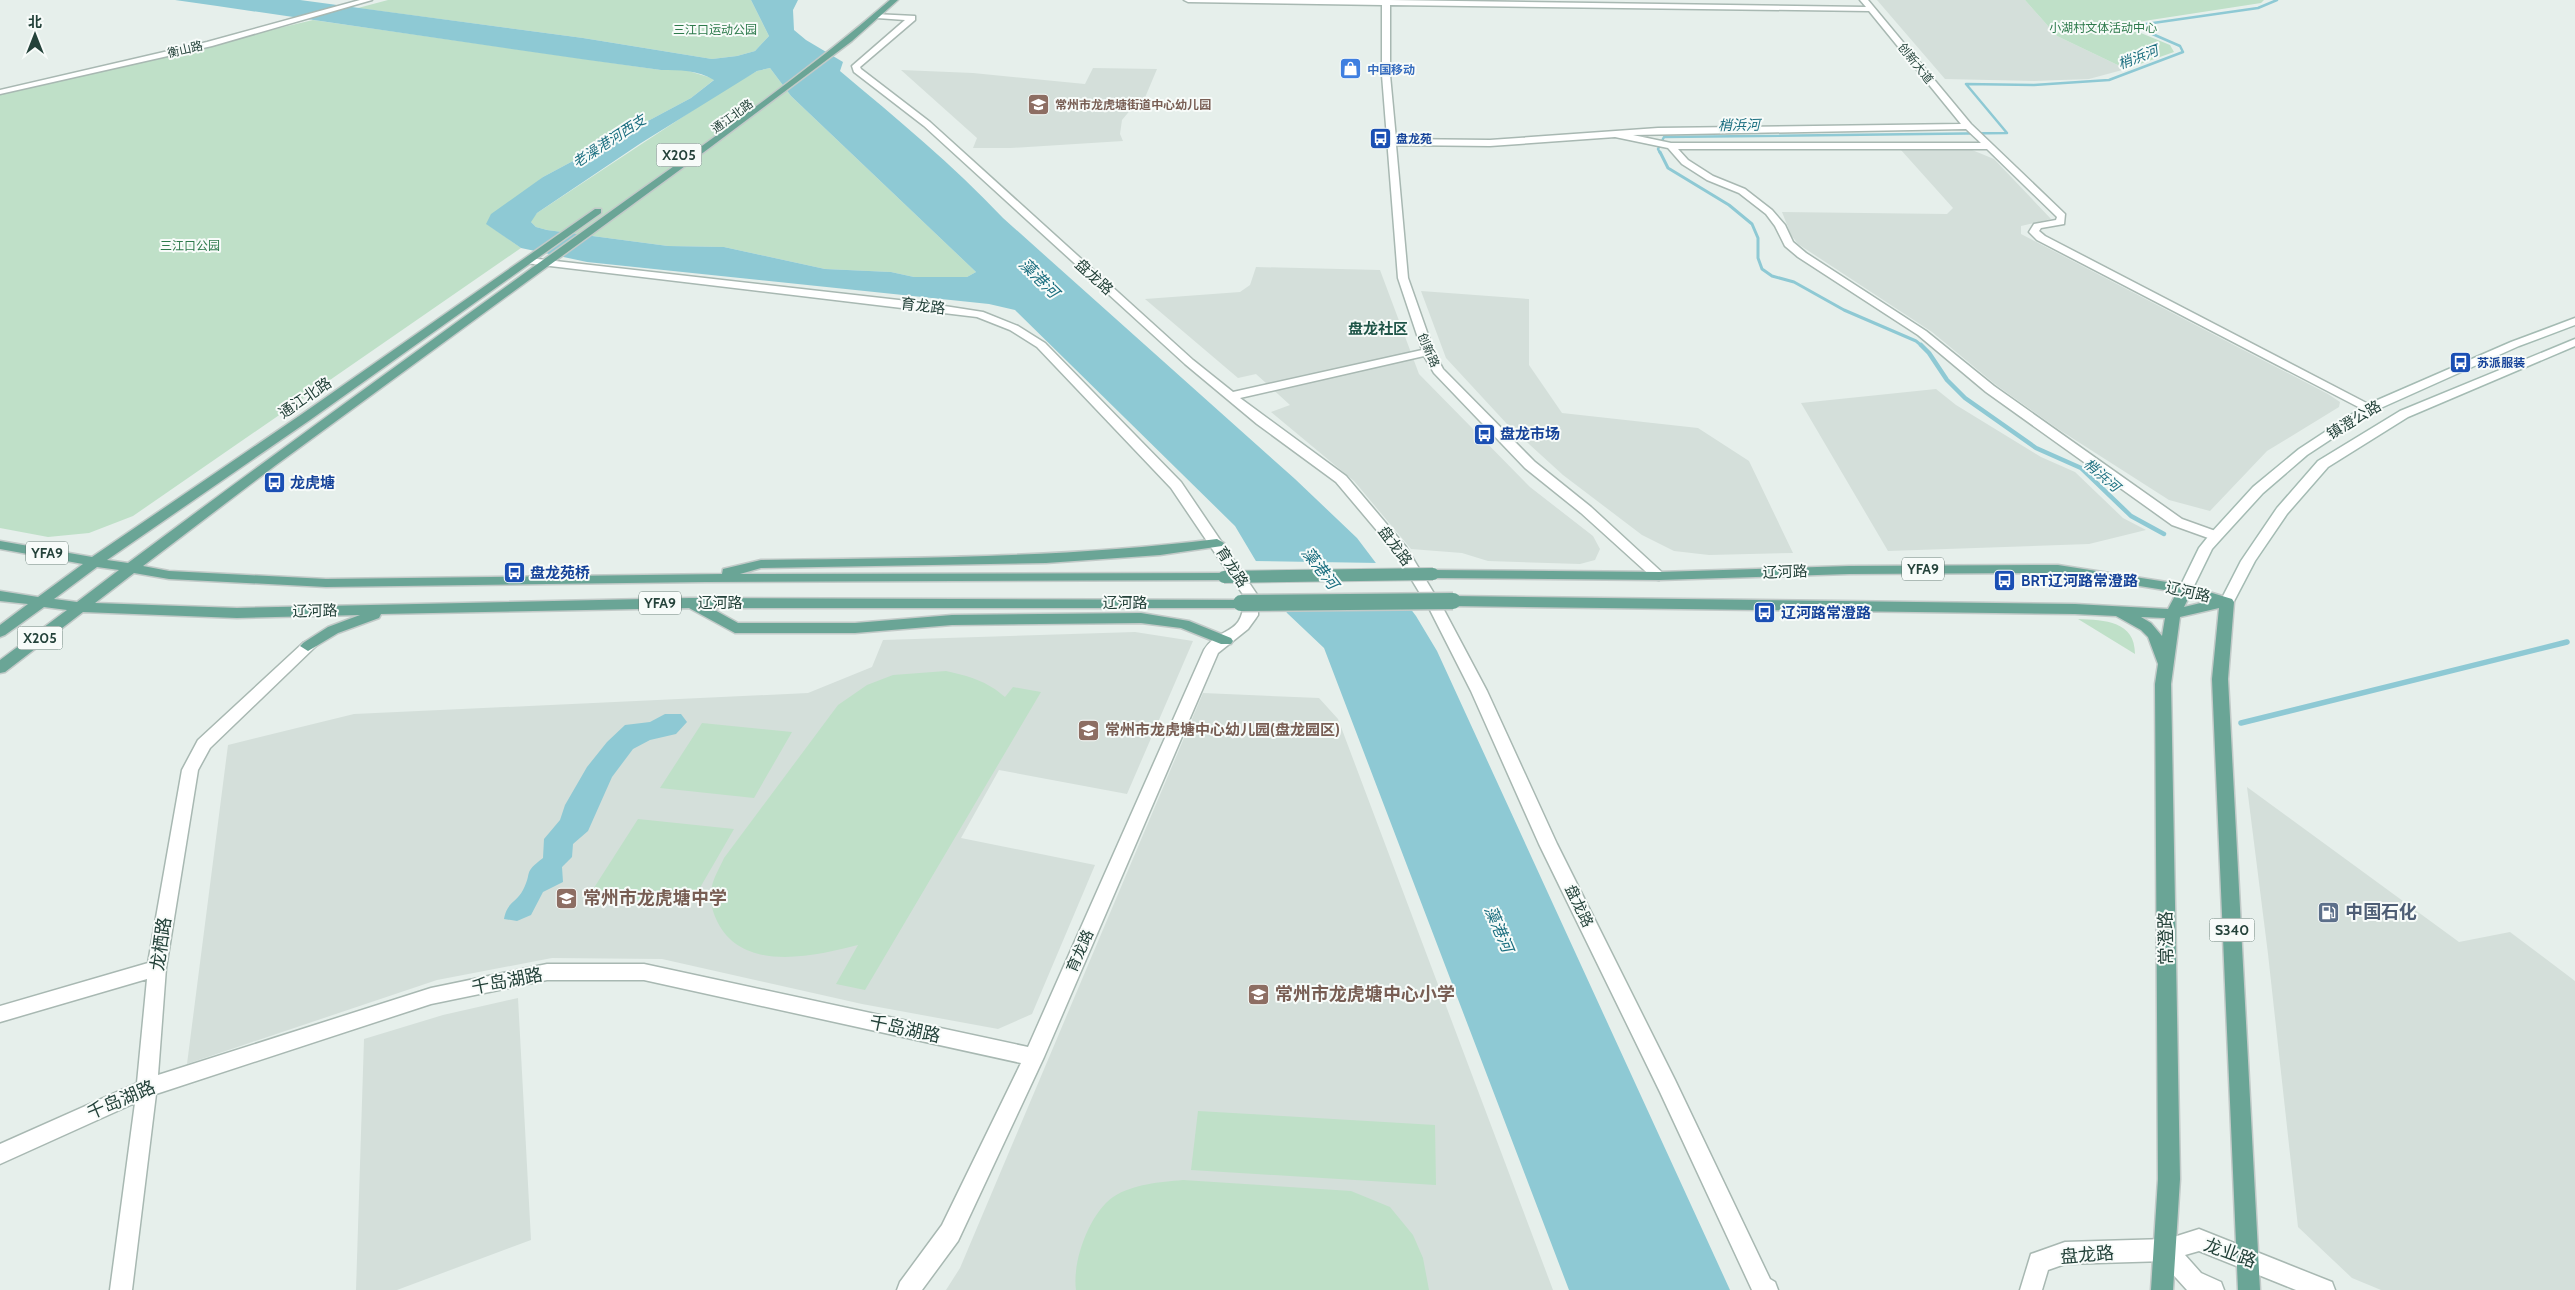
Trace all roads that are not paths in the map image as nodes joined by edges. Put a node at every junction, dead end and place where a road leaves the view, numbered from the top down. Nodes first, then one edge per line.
1 (358, 0) edge
2 (368, 0) edge
3 (894, 0) edge
4 (1188, 0) edge
5 (1864, 0) edge
6 (1386, 2) edge
7 (344, 5) junction
8 (1872, 9) junction
9 (876, 10) junction
10 (781, 85) junction
11 (0, 90) edge
12 (1973, 131) junction
13 (1618, 135) junction
14 (1392, 142) junction
15 (1669, 146) junction
16 (1988, 146) junction
17 (634, 186) dead end
18 (610, 203) dead end
19 (539, 260) junction
20 (2575, 320) edge
21 (2575, 342) edge
22 (1428, 352) junction
23 (1230, 396) junction
24 (2370, 408) junction
25 (2216, 536) junction
26 (1217, 543) junction
27 (0, 545) edge
28 (93, 563) junction
29 (128, 569) junction
30 (1659, 576) junction
31 (705, 578) junction
32 (2186, 589) junction
33 (0, 596) edge
34 (39, 602) junction
35 (2227, 602) junction
36 (690, 603) junction
37 (79, 607) junction
38 (390, 609) junction
39 (2075, 609) junction
40 (295, 612) junction
41 (2174, 614) junction
42 (0, 632) edge
43 (1226, 641) junction
44 (308, 646) junction
45 (2164, 664) junction
46 (0, 668) edge
47 (157, 968) junction
48 (0, 1014) edge
49 (1034, 1057) junction
50 (147, 1088) junction
51 (0, 1154) edge
52 (2166, 1250) junction
53 (2248, 1258) junction
54 (121, 1290) edge
55 (908, 1290) edge
56 (1767, 1290) edge
57 (2031, 1290) edge
58 (2162, 1290) edge
59 (2213, 1290) edge
60 (2248, 1290) edge
61 (2324, 1290) edge

1 - 7 street, 衡山路
2 - 7 street, 衡山路
3 - 9 main road, 通江北路 / X205
4 - 6 street
5 - 8 street, 创新大道
6 - 8 street
6 - 14 street, 创新路
7 - 11 street, 衡山路
7 - 11 street, 衡山路
8 - 12 street, 创新大道
9 - 10 main road, 通江北路 / X205
9 - 23 street, 盘龙路
10 - 17 main road, 通江北路 / X205
10 - 19 main road, 通江北路 / X205
12 - 13 street
12 - 16 street, 创新大道
13 - 14 street
13 - 15 street
14 - 22 street, 创新路
15 - 16 street
15 - 25 street
16 - 24 street, 创新大道
18 - 19 main road
19 - 26 street, 育龙路
19 - 28 main road, 通江北路
19 - 29 main road, 通江北路
20 - 24 street, 镇澄公路
21 - 35 street, 镇澄公路
22 - 23 street
22 - 30 street, 创新路
23 - 56 street, 盘龙路
24 - 25 street, 镇澄公路
25 - 32 street, 镇澄公路
26 - 31 main road
26 - 43 street, 育龙路
27 - 28 main road, YFA9
28 - 29 main road, YFA9
28 - 34 main road, 通江北路
29 - 31 main road, 辽河路 / YFA9
29 - 37 main road, 通江北路
30 - 31 main road, 辽河路 / YFA9, bridge
30 - 32 main road, 辽河路 / YFA9
32 - 35 main road, 辽河路 / YFA9
32 - 41 main road, 常澄路
33 - 34 main road, YFA9
34 - 37 main road, YFA9
34 - 42 main road, X205
35 - 41 main road, 辽河路 / YFA9
35 - 53 main road, S340
36 - 38 main road, 辽河路 / YFA9
36 - 39 main road, 辽河路 / YFA9, bridge
36 - 43 main road
37 - 40 main road, 辽河路 / YFA9
37 - 46 main road, X205
38 - 40 main road, 辽河路 / YFA9
38 - 44 main road
39 - 41 main road, 辽河路 / YFA9
39 - 45 main road
40 - 44 main road
41 - 45 main road, 常澄路
43 - 49 street, 育龙路
44 - 47 street, 龙栖路
45 - 52 main road, 常澄路
47 - 48 street
47 - 50 street, 龙栖路
49 - 50 street, 千岛湖路
49 - 55 street, 育龙路
50 - 51 street, 千岛湖路
50 - 54 street, 龙栖路
52 - 53 street, 龙业路
52 - 57 street, 盘龙路
52 - 58 main road, 常澄路
52 - 59 street
53 - 60 main road
53 - 61 street, 龙业路

